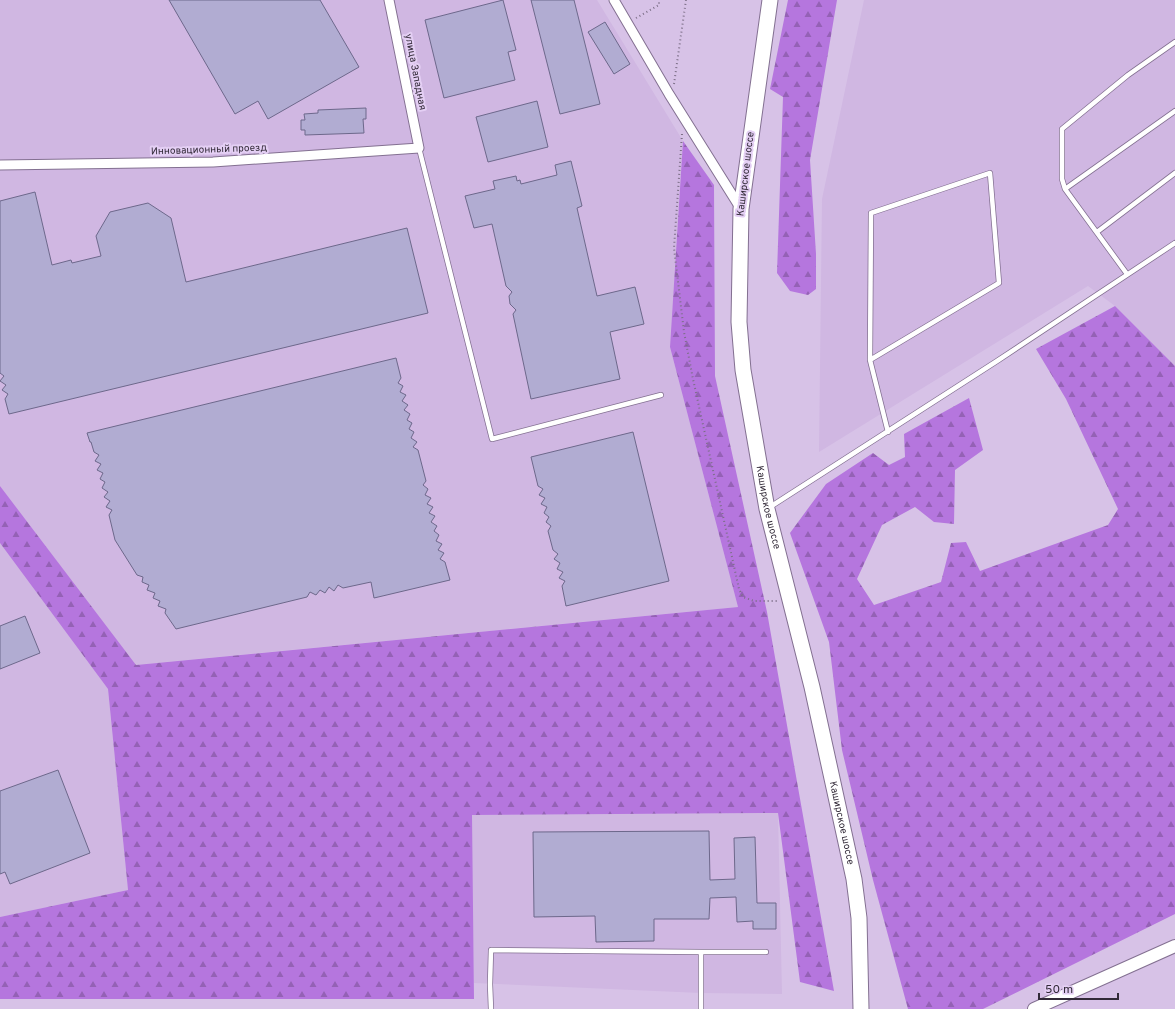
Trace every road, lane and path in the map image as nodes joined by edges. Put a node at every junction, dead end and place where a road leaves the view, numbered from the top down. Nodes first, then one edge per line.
1 (389, 0) edge
2 (614, 0) edge
3 (659, 0) edge
4 (686, 0) edge
5 (770, 0) edge
6 (628, 23) junction
7 (1175, 42) edge
8 (670, 94) junction
9 (1175, 111) edge
10 (684, 117) junction
11 (419, 148) junction
12 (0, 165) edge
13 (1175, 173) edge
14 (1065, 189) junction
15 (741, 209) junction
16 (1098, 232) junction
17 (1175, 243) edge
18 (1127, 274) junction
19 (870, 360) junction
20 (661, 395) dead end
21 (888, 432) junction
22 (767, 509) junction
23 (790, 600) junction
24 (1175, 946) edge
25 (701, 952) junction
26 (766, 952) dead end
27 (491, 1009) edge
28 (701, 1009) edge
29 (861, 1009) edge
30 (1034, 1009) edge

1 - 11 street, улица Западная
2 - 6 street
3 - 6 path
4 - 8 path
5 - 15 main road, Каширское шоссе
6 - 8 street
7 - 14 lane
8 - 10 street
9 - 14 lane
10 - 15 street
10 - 23 path
11 - 12 street, Инновационный проезд
11 - 20 lane
13 - 16 lane
14 - 16 lane
15 - 22 main road, Каширское шоссе
16 - 18 lane
17 - 18 lane
18 - 21 lane
19 - 19 lane
19 - 21 lane
21 - 22 lane
22 - 23 main road, Каширское шоссе
23 - 29 main road, Каширское шоссе
24 - 30 street
25 - 26 lane
25 - 27 lane
25 - 28 lane

